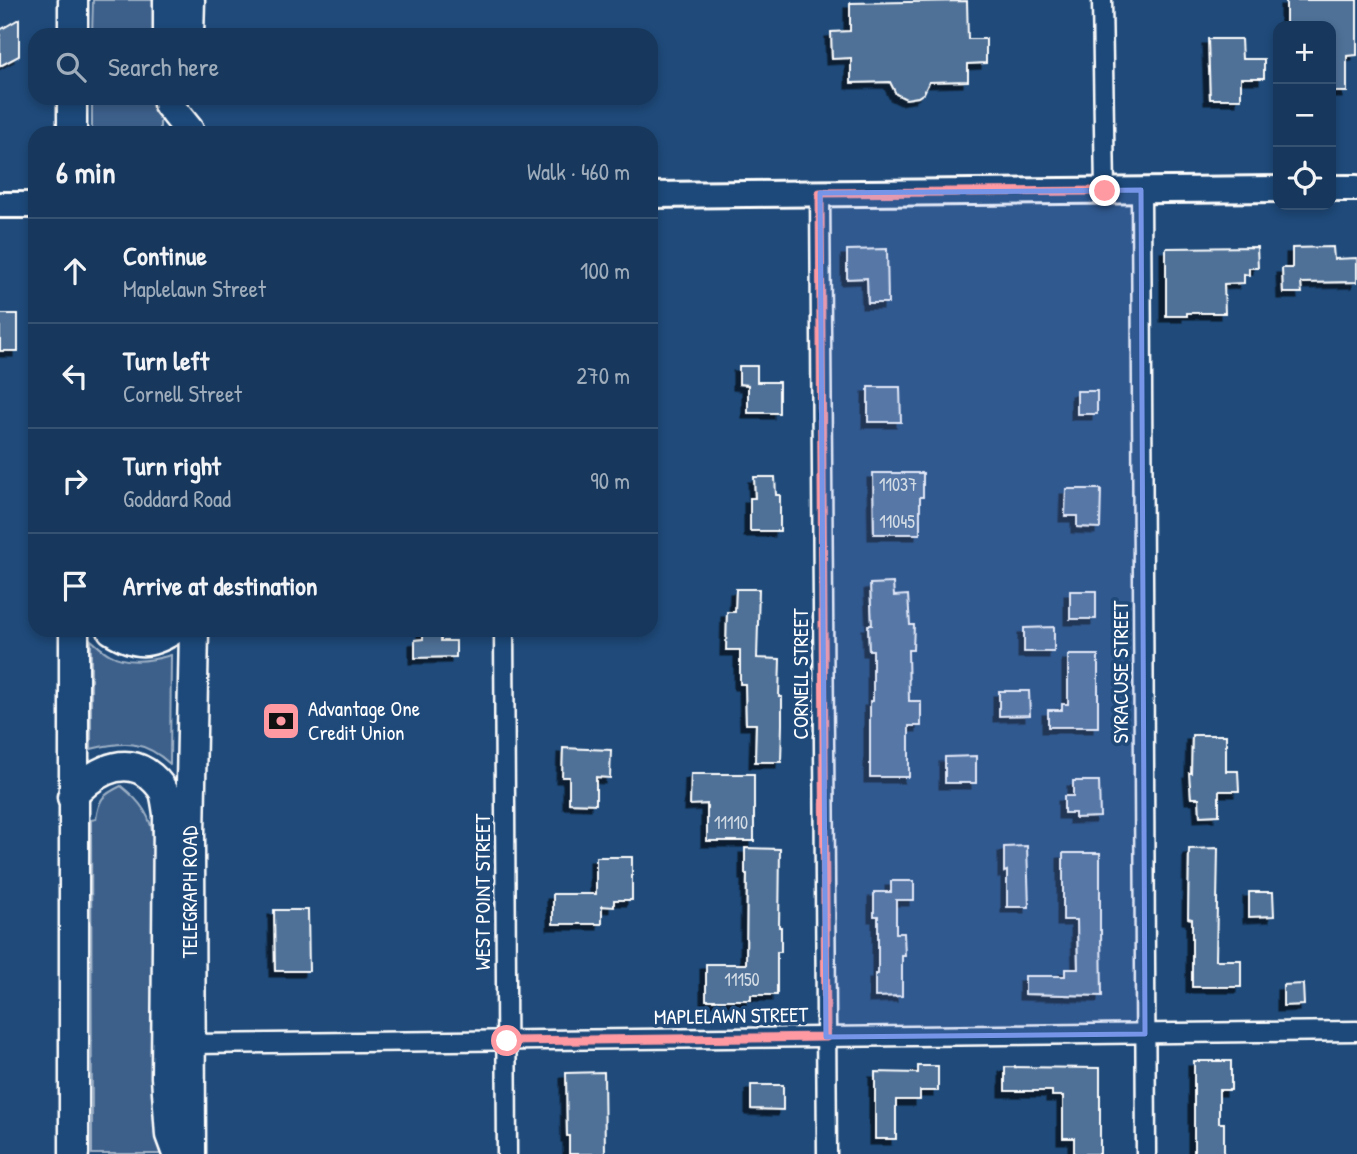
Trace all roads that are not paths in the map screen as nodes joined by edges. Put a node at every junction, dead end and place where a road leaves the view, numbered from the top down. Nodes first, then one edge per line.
1 (73, 0) edge
2 (168, 0) edge
3 (190, 0) edge
4 (1102, 0) edge
5 (73, 28) edge
6 (168, 28) edge
7 (189, 28) edge
8 (72, 105) edge
9 (169, 105) edge
10 (188, 105) edge
11 (72, 126) edge
12 (184, 126) edge
13 (189, 126) edge
14 (1336, 188) edge
15 (1357, 188) edge
16 (1273, 189) edge
17 (1140, 190) junction
18 (1105, 191) junction
19 (820, 193) junction
20 (658, 195) edge
21 (0, 205) edge
22 (28, 205) edge
23 (74, 637) edge
24 (124, 637) edge
25 (160, 637) edge
26 (194, 637) edge
27 (504, 637) edge
28 (72, 797) junction
29 (1357, 1031) edge
30 (1145, 1034) junction
31 (826, 1037) junction
32 (507, 1041) junction
33 (190, 1044) junction
34 (74, 1154) edge
35 (177, 1154) edge
36 (191, 1154) edge
37 (508, 1154) edge
38 (827, 1154) edge
39 (1146, 1154) edge

1 - 5 main road
2 - 6 main road
3 - 7 main road
4 - 18 street
8 - 11 main road
9 - 12 main road
10 - 13 main road
14 - 15 main road
16 - 17 main road
17 - 18 main road
17 - 30 street, SYRACUSE STREET
18 - 19 main road
19 - 20 main road
19 - 31 street, CORNELL STREET
21 - 22 main road
23 - 28 main road
24 - 25 main road
26 - 33 main road, TELEGRAPH ROAD
27 - 32 street, WEST POINT STREET
28 - 34 main road
28 - 35 main road
29 - 30 street, MAPLELAWN STREET
30 - 31 street, MAPLELAWN STREET
30 - 39 street, SYRACUSE STREET
31 - 32 street, MAPLELAWN STREET
31 - 38 street, CORNELL STREET
32 - 33 street, MAPLELAWN STREET
32 - 37 street, WEST POINT STREET
33 - 36 main road, TELEGRAPH ROAD

